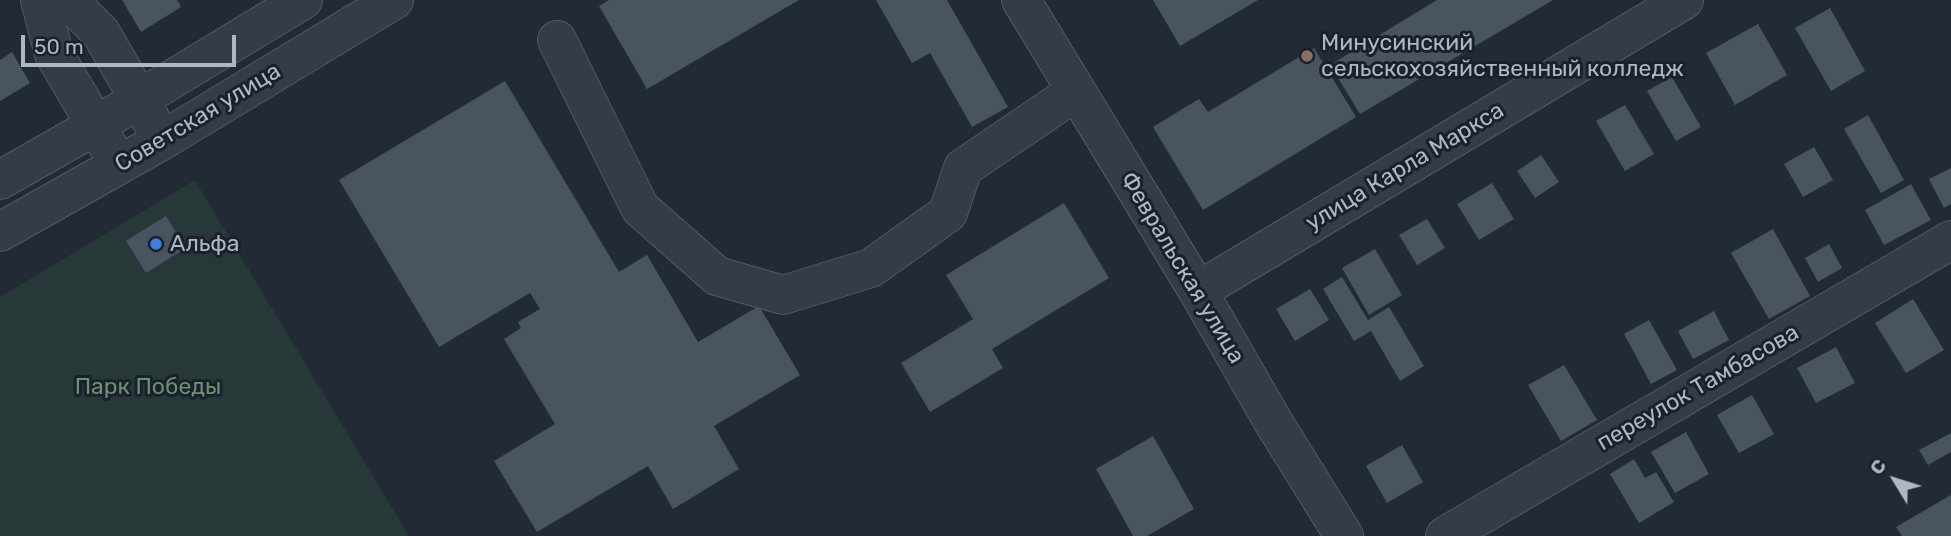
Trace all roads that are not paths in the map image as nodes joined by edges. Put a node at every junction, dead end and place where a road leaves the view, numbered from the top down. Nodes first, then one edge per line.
1 (40, 0) edge
2 (68, 0) edge
3 (303, 0) edge
4 (394, 0) edge
5 (1021, 0) edge
6 (1684, 0) edge
7 (557, 40) dead end
8 (1076, 92) junction
9 (139, 99) junction
10 (95, 126) junction
11 (163, 140) junction
12 (120, 165) junction
13 (0, 180) edge
14 (0, 232) edge
15 (1951, 240) edge
16 (1198, 291) junction
17 (1344, 536) edge
18 (1445, 536) edge

1 - 10 street
2 - 9 street
3 - 9 street, Советская улица
4 - 11 street, Советская улица
5 - 8 street, Февральская улица
6 - 16 street, улица Карла Маркса
7 - 8 street
8 - 16 street, Февральская улица
9 - 10 street, Советская улица
9 - 11 street
10 - 12 street
10 - 13 street, Советская улица
11 - 12 street, Советская улица
12 - 14 street, Советская улица
15 - 18 street, переулок Тамбасова
16 - 17 street, Февральская улица

